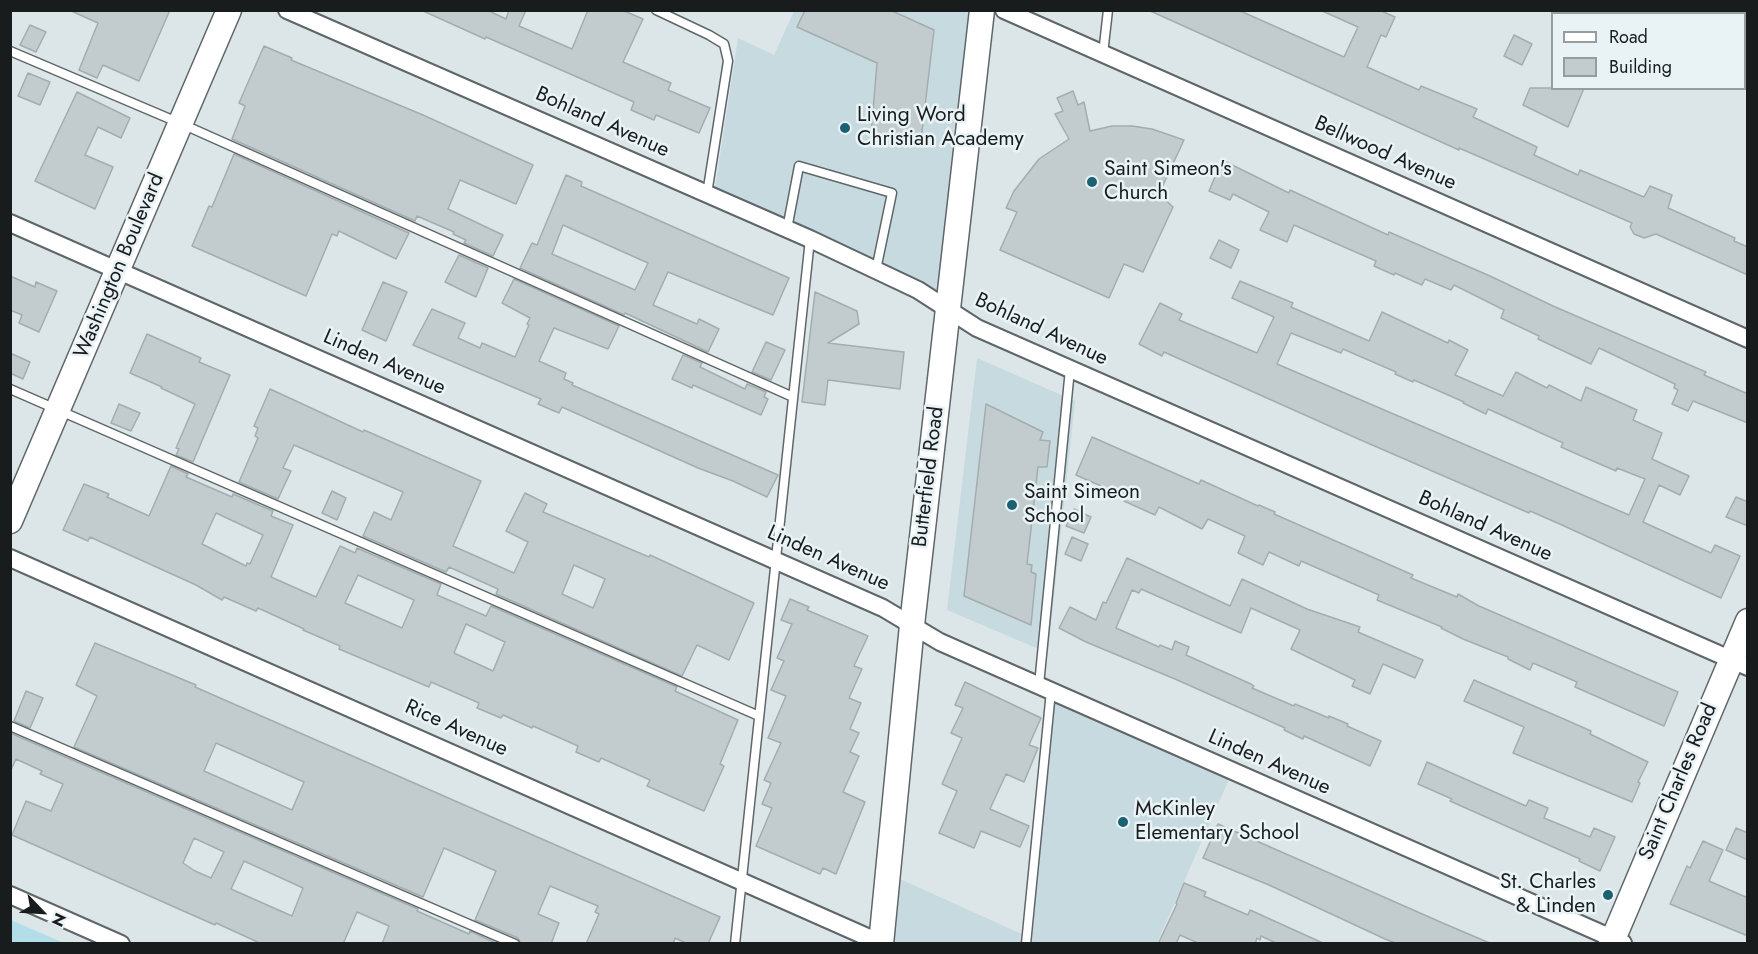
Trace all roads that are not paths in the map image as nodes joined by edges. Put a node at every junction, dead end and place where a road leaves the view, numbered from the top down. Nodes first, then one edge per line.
1 (229, 10) edge
2 (288, 10) edge
3 (656, 10) edge
4 (982, 10) edge
5 (1004, 10) edge
6 (1108, 10) edge
7 (10, 51) edge
8 (1103, 54) junction
9 (182, 124) junction
10 (707, 194) junction
11 (10, 223) edge
12 (787, 229) junction
13 (810, 239) junction
14 (876, 270) junction
15 (118, 271) junction
16 (948, 309) junction
17 (1748, 339) edge
18 (1070, 369) junction
19 (10, 389) edge
20 (793, 397) junction
21 (59, 410) junction
22 (10, 521) edge
23 (10, 558) edge
24 (776, 560) junction
25 (1748, 621) edge
26 (912, 625) junction
27 (1739, 663) edge
28 (1045, 689) junction
29 (759, 716) junction
30 (10, 726) edge
31 (742, 880) junction
32 (10, 895) edge
33 (1616, 942) edge
34 (882, 943) edge
35 (121, 944) edge
36 (515, 944) edge
37 (735, 944) edge
38 (1026, 944) edge

1 - 9 main road, Washington Boulevard
2 - 10 street, Bohland Avenue
3 - 10 lane
4 - 16 main road, Butterfield Road
5 - 8 street, Bellwood Avenue
6 - 8 lane
7 - 9 lane
8 - 17 street, Bellwood Avenue
9 - 15 main road, Washington Boulevard
9 - 20 lane
10 - 12 street, Bohland Avenue
11 - 15 street, Linden Avenue
12 - 13 street, Bohland Avenue
12 - 14 lane
13 - 14 street, Bohland Avenue
13 - 20 lane
14 - 16 street, Bohland Avenue
15 - 21 main road, Washington Boulevard
15 - 24 street, Linden Avenue
16 - 18 street, Bohland Avenue
16 - 26 main road, Butterfield Road
18 - 27 street, Bohland Avenue
18 - 28 lane
19 - 21 lane
20 - 24 lane
21 - 22 main road, Washington Boulevard
21 - 29 lane
23 - 31 street, Rice Avenue
24 - 26 street, Linden Avenue
24 - 29 lane
25 - 27 main road, Saint Charles Road
26 - 28 street, Linden Avenue
26 - 34 main road, Butterfield Road
27 - 33 main road, Saint Charles Road
28 - 33 street, Linden Avenue
28 - 38 lane
29 - 31 lane
30 - 36 lane
31 - 34 street, Rice Avenue
31 - 37 lane
32 - 35 street

